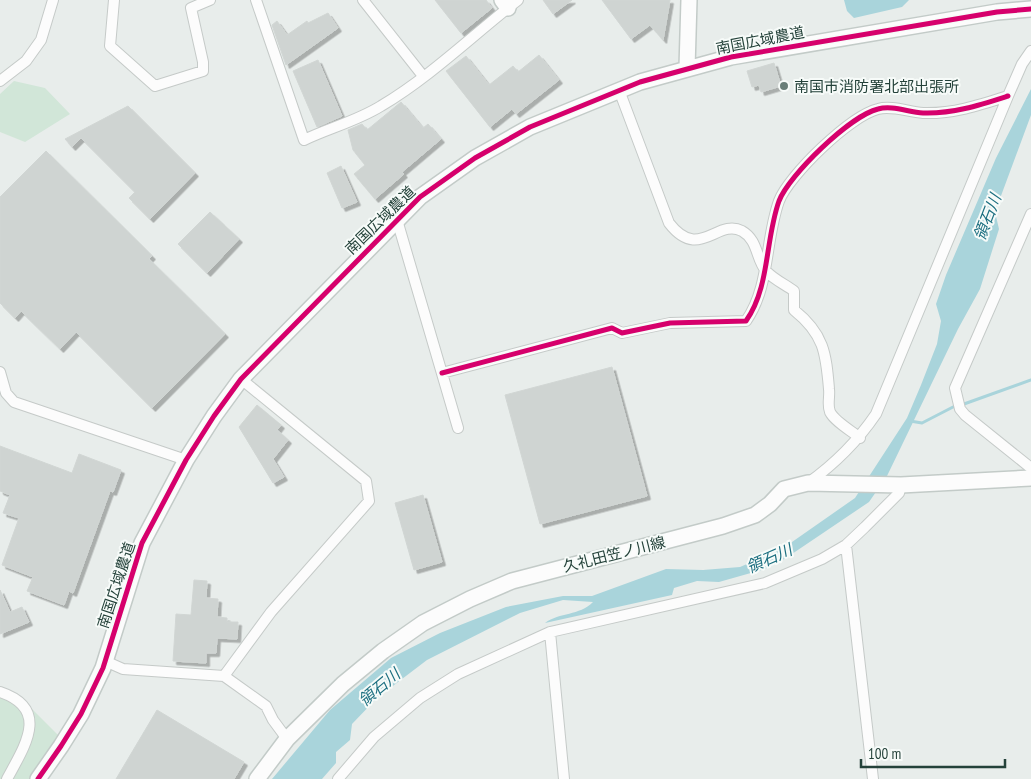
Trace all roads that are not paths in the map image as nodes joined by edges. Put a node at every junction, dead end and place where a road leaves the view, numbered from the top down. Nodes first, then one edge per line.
1 (53, 0) edge
2 (114, 0) edge
3 (210, 0) edge
4 (256, 0) edge
5 (363, 0) edge
6 (689, 0) edge
7 (509, 3) edge
8 (1031, 9) edge
9 (1031, 51) edge
10 (687, 68) junction
11 (423, 76) junction
12 (0, 81) edge
13 (619, 90) junction
14 (1008, 96) junction
15 (1031, 214) edge
16 (397, 220) junction
17 (765, 270) junction
18 (0, 372) edge
19 (442, 373) junction
20 (241, 379) junction
21 (458, 428) dead end
22 (860, 438) junction
23 (186, 460) junction
24 (1031, 468) edge
25 (1031, 478) edge
26 (813, 483) junction
27 (899, 485) junction
28 (846, 545) junction
29 (550, 632) junction
30 (105, 661) junction
31 (224, 676) junction
32 (0, 692) edge
33 (287, 739) junction
34 (6, 779) edge
35 (38, 779) edge
36 (257, 779) edge
37 (338, 779) edge
38 (564, 779) edge
39 (873, 779) edge

1 - 12 street
2 - 3 street
4 - 11 street
5 - 11 street
6 - 10 street
7 - 11 street
8 - 10 street, 南国広域農道
9 - 14 street
10 - 13 street, 南国広域農道
13 - 16 street, 南国広域農道
13 - 17 street
14 - 17 street
14 - 22 street
15 - 24 street
16 - 19 street
16 - 20 street, 南国広域農道
17 - 19 street
17 - 22 street
18 - 23 street
19 - 21 street
20 - 23 street, 南国広域農道
20 - 31 street
22 - 26 street
23 - 30 street, 南国広域農道
25 - 27 street, 久礼田笠ノ川線
26 - 27 street, 久礼田笠ノ川線
26 - 33 street, 久礼田笠ノ川線
27 - 28 street
28 - 29 street
28 - 39 street
29 - 37 street
29 - 38 street
30 - 31 street
30 - 35 street, 南国広域農道
31 - 33 street
32 - 34 street
33 - 36 street, 久礼田笠ノ川線

